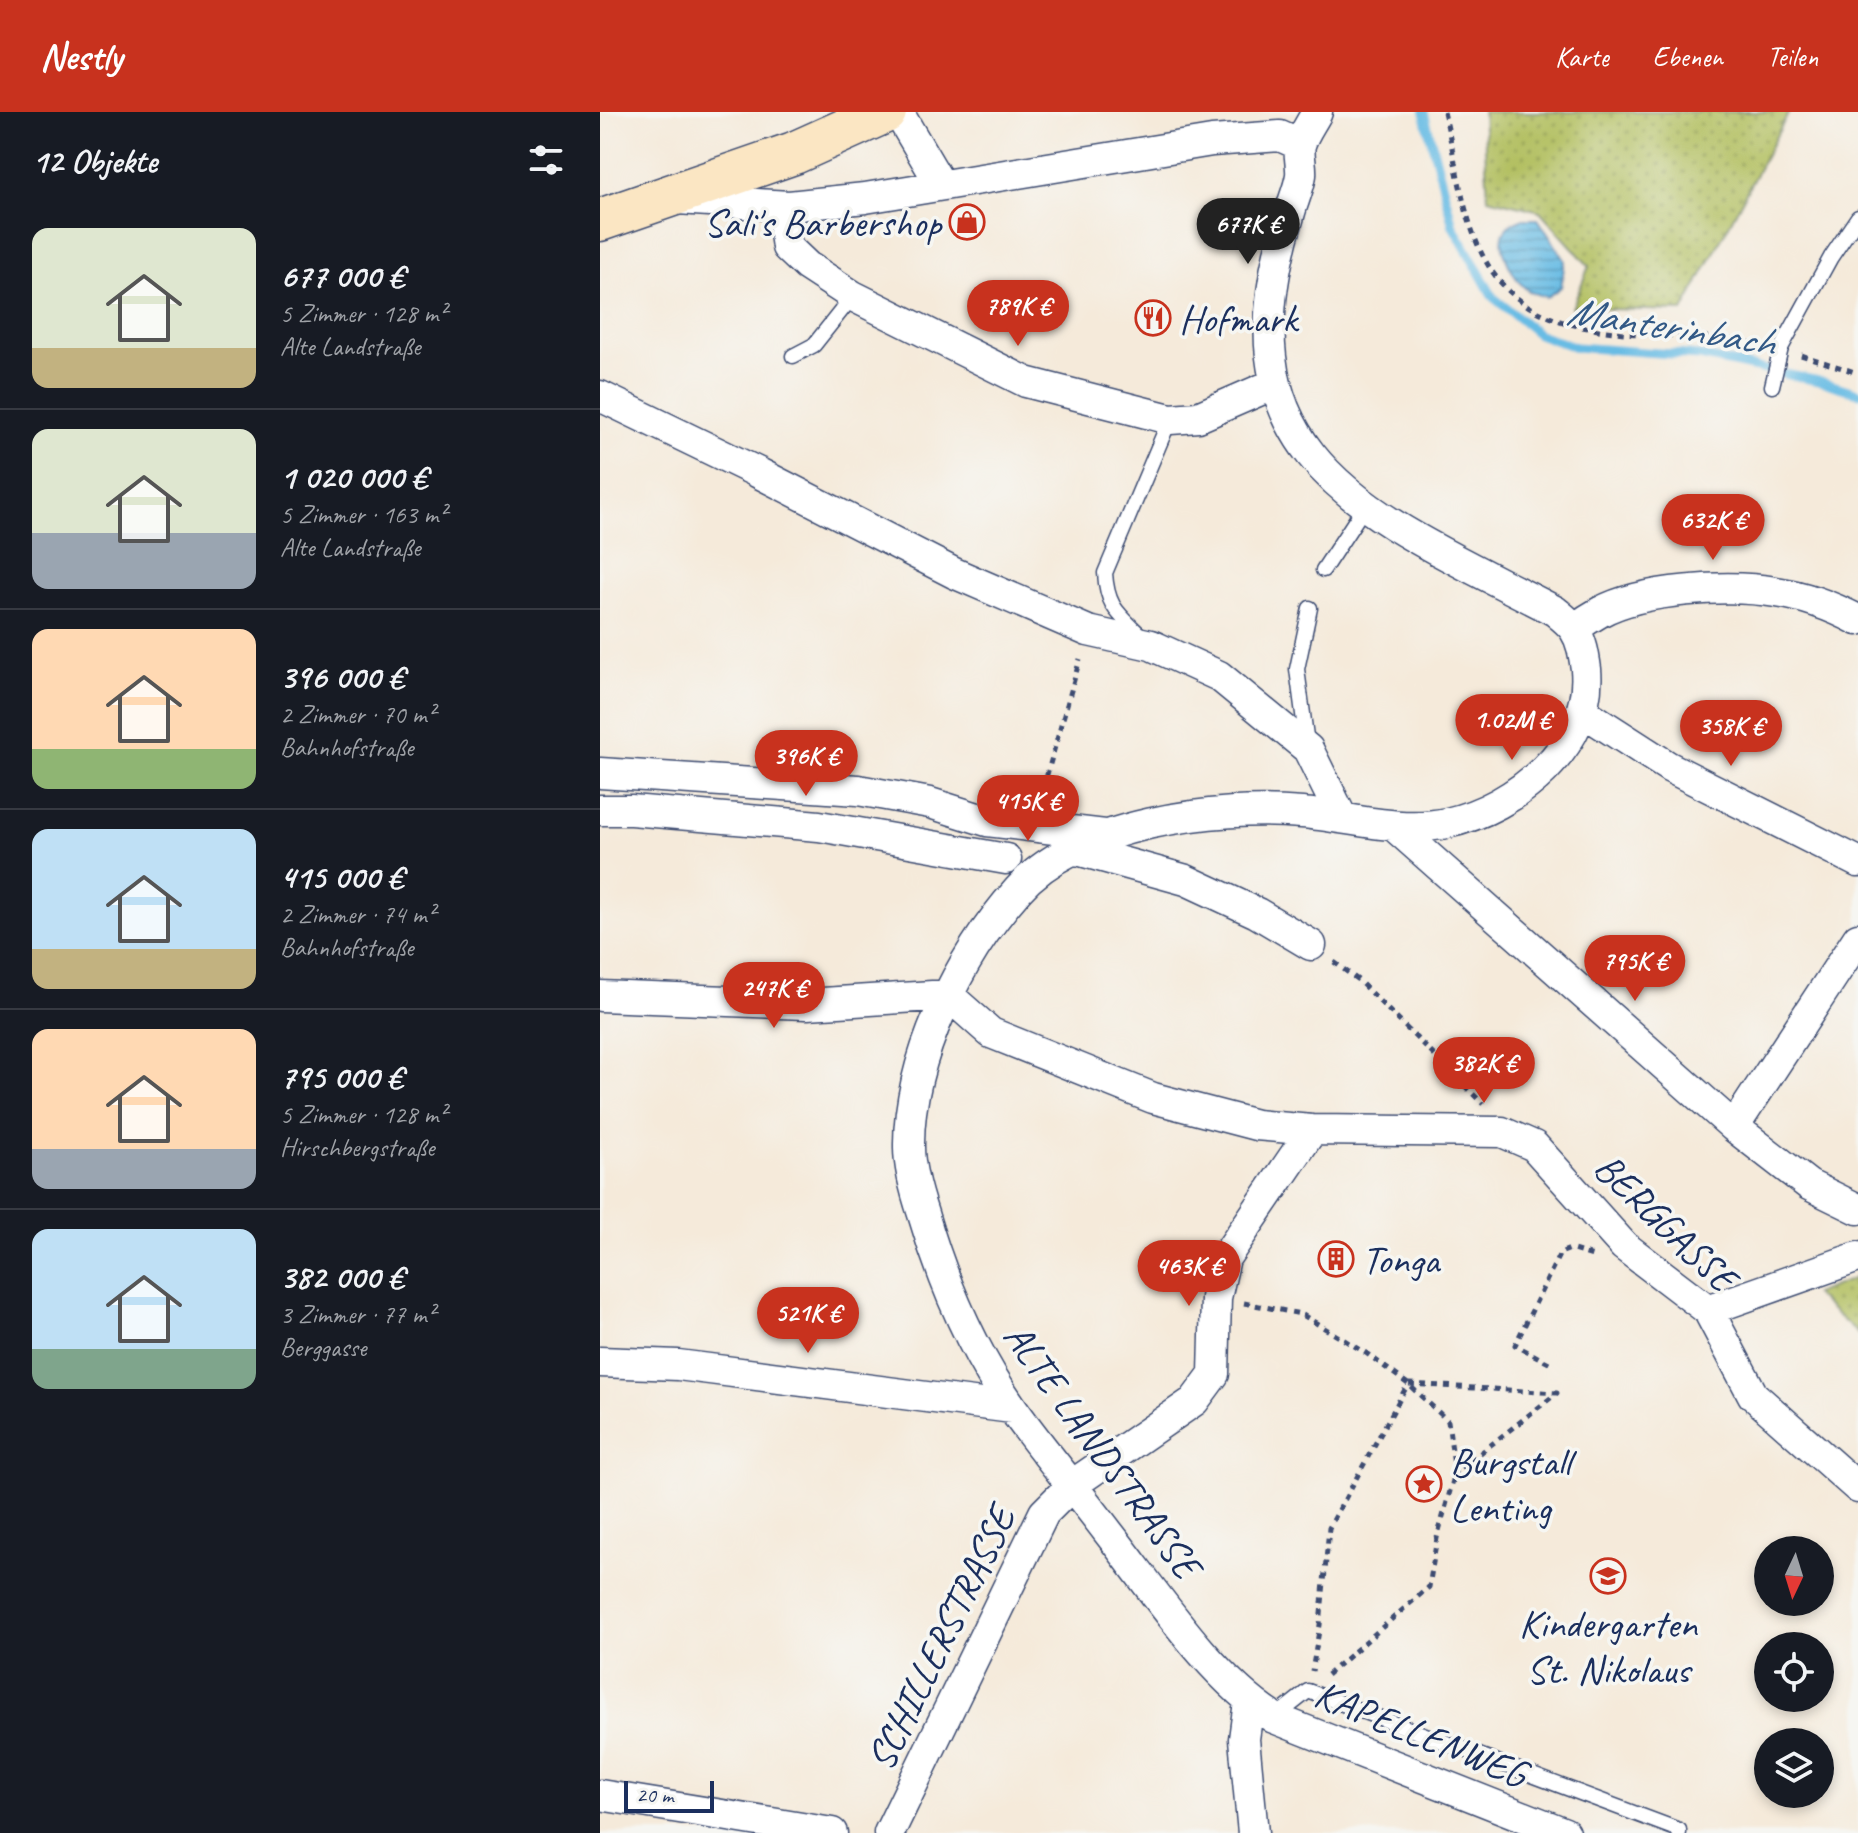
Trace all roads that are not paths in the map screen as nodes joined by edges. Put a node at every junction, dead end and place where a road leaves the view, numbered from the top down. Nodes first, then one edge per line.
1 (885, 112) edge
2 (898, 112) edge
3 (1317, 112) edge
4 (1300, 145) junction
5 (941, 185) junction
6 (659, 198) junction
7 (789, 206) junction
8 (1858, 217) edge
9 (600, 220) edge
10 (853, 296) junction
11 (793, 356) dead end
12 (1274, 384) junction
13 (1772, 386) dead end
14 (600, 396) edge
15 (1170, 419) junction
16 (1365, 506) junction
17 (1323, 570) dead end
18 (1310, 608) dead end
19 (1858, 620) edge
20 (1574, 629) junction
21 (1151, 645) junction
22 (1582, 711) junction
23 (1308, 749) junction
24 (600, 773) edge
25 (600, 810) edge
26 (1342, 818) junction
27 (987, 821) junction
28 (1394, 826) junction
29 (1107, 836) junction
30 (1074, 849) junction
31 (1006, 859) junction
32 (1858, 862) edge
33 (1019, 888) junction
34 (1858, 938) edge
35 (1311, 945) road end
36 (948, 995) junction
37 (600, 996) edge
38 (1734, 1127) junction
39 (1312, 1130) junction
40 (1858, 1209) edge
41 (1858, 1257) edge
42 (1708, 1310) junction
43 (600, 1362) edge
44 (1012, 1408) junction
45 (1072, 1485) junction
46 (1858, 1488) edge
47 (1261, 1710) junction
48 (600, 1795) edge
49 (832, 1833) edge
50 (889, 1833) edge
51 (1253, 1833) edge
52 (1565, 1833) edge
53 (1679, 1833) edge

1 - 6 main road
2 - 5 street
3 - 4 street
4 - 5 street
4 - 12 street
5 - 7 street
6 - 7 street
6 - 9 main road
7 - 10 street
8 - 13 lane
10 - 11 lane
10 - 15 street
12 - 15 street
12 - 16 street
14 - 21 street
15 - 21 lane
16 - 17 lane
16 - 20 street
18 - 23 lane
19 - 20 street
20 - 22 street, ALTE LANDSTRASSE
21 - 23 street
22 - 28 street, ALTE LANDSTRASSE
22 - 32 street
23 - 26 street
24 - 27 street
25 - 31 street
26 - 28 street, ALTE LANDSTRASSE
26 - 29 street, ALTE LANDSTRASSE
27 - 29 street
27 - 31 street
28 - 38 street
29 - 30 street, ALTE LANDSTRASSE
30 - 33 street, ALTE LANDSTRASSE
30 - 35 street
31 - 33 street
33 - 36 street, ALTE LANDSTRASSE
34 - 38 street
36 - 37 street
36 - 39 street, BERGGASSE
36 - 44 street, ALTE LANDSTRASSE
38 - 40 street
39 - 42 street, BERGGASSE
39 - 45 street
41 - 42 street
42 - 46 street, BERGGASSE
43 - 44 street
44 - 45 street, ALTE LANDSTRASSE
45 - 47 street, ALTE LANDSTRASSE
45 - 50 street, SCHILLERSTRASSE
47 - 51 street
47 - 52 street, KAPELLENWEG
47 - 53 lane
48 - 49 street

